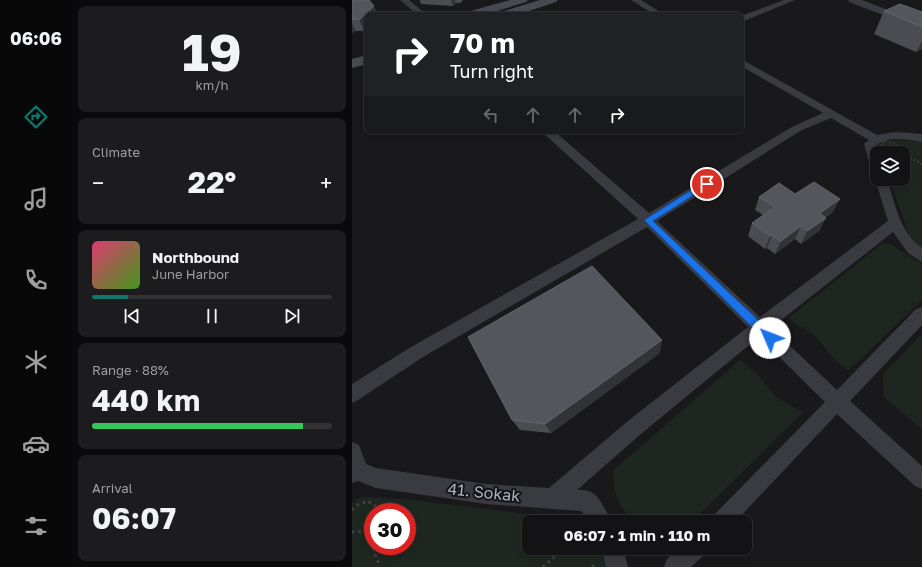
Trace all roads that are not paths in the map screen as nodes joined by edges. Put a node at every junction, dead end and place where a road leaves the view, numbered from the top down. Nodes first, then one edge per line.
1 (404, 0) edge
2 (522, 0) edge
3 (552, 0) edge
4 (635, 0) edge
5 (791, 0) edge
6 (852, 0) edge
7 (875, 0) edge
8 (419, 12) edge
9 (481, 12) edge
10 (514, 12) edge
11 (656, 12) edge
12 (744, 18) edge
13 (922, 18) edge
14 (922, 27) edge
15 (364, 47) edge
16 (352, 51) edge
17 (364, 60) edge
18 (352, 64) edge
19 (744, 64) edge
20 (831, 114) junction
21 (550, 134) edge
22 (922, 138) edge
23 (876, 139) junction
24 (871, 146) edge
25 (883, 186) edge
26 (648, 220) junction
27 (896, 222) junction
28 (922, 256) edge
29 (922, 314) edge
30 (759, 327) junction
31 (352, 394) edge
32 (838, 402) junction
33 (354, 465) edge
34 (922, 479) edge
35 (552, 499) junction
36 (596, 515) edge
37 (728, 515) edge
38 (613, 555) edge
39 (688, 555) edge
40 (616, 567) edge
41 (675, 567) edge

1 - 8 street
2 - 9 main road
3 - 10 main road
4 - 11 street
5 - 12 street
6 - 14 street
7 - 13 street
15 - 16 main road
17 - 18 main road
19 - 20 street
20 - 23 street
20 - 26 street
21 - 26 street
22 - 23 street
23 - 24 street
25 - 27 street
26 - 30 street
26 - 31 street
27 - 28 street
27 - 30 street
29 - 32 street
30 - 32 street
30 - 35 street
32 - 34 street
32 - 37 street
33 - 35 street, 41. Sokak
35 - 36 street, 41. Sokak
38 - 40 street
39 - 41 street

